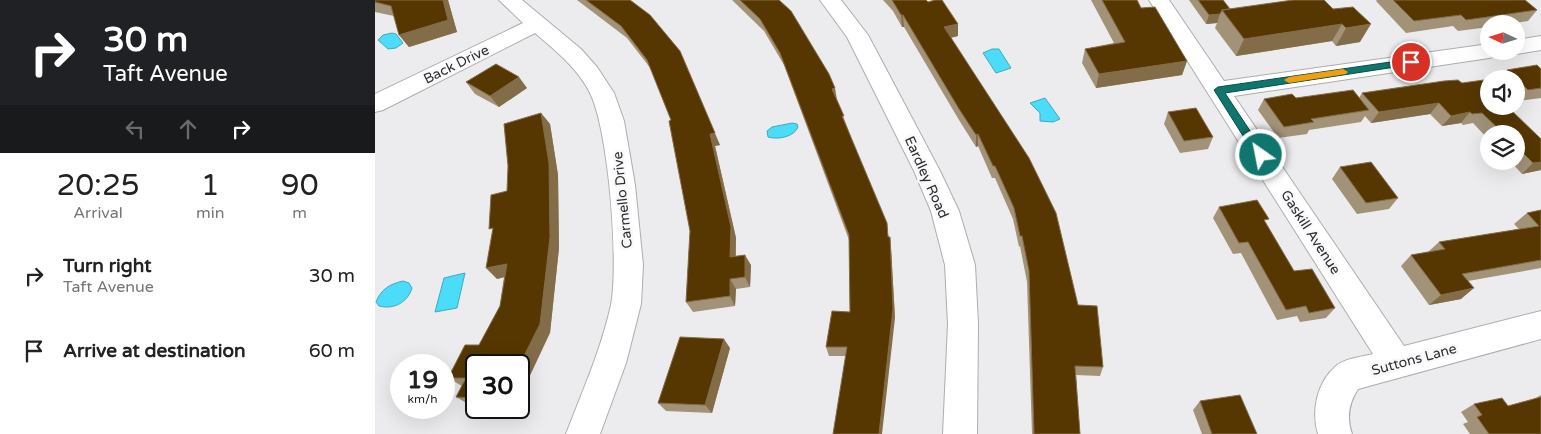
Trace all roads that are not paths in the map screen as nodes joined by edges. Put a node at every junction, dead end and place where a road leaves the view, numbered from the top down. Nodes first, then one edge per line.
1 (509, 0) edge
2 (830, 0) edge
3 (1159, 0) edge
4 (537, 24) junction
5 (1541, 43) edge
6 (1525, 46) edge
7 (1480, 52) edge
8 (1218, 90) junction
9 (375, 104) edge
10 (1541, 326) edge
11 (1397, 364) junction
12 (583, 434) edge
13 (959, 434) edge
14 (1335, 434) edge

1 - 4 street, Carmello Drive
2 - 13 street, Eardley Road
3 - 8 street, Gaskill Avenue
4 - 9 street, Back Drive
4 - 12 street, Carmello Drive
5 - 6 street
7 - 8 street
8 - 11 street, Gaskill Avenue
10 - 11 street, Suttons Lane
11 - 14 street, Suttons Lane

